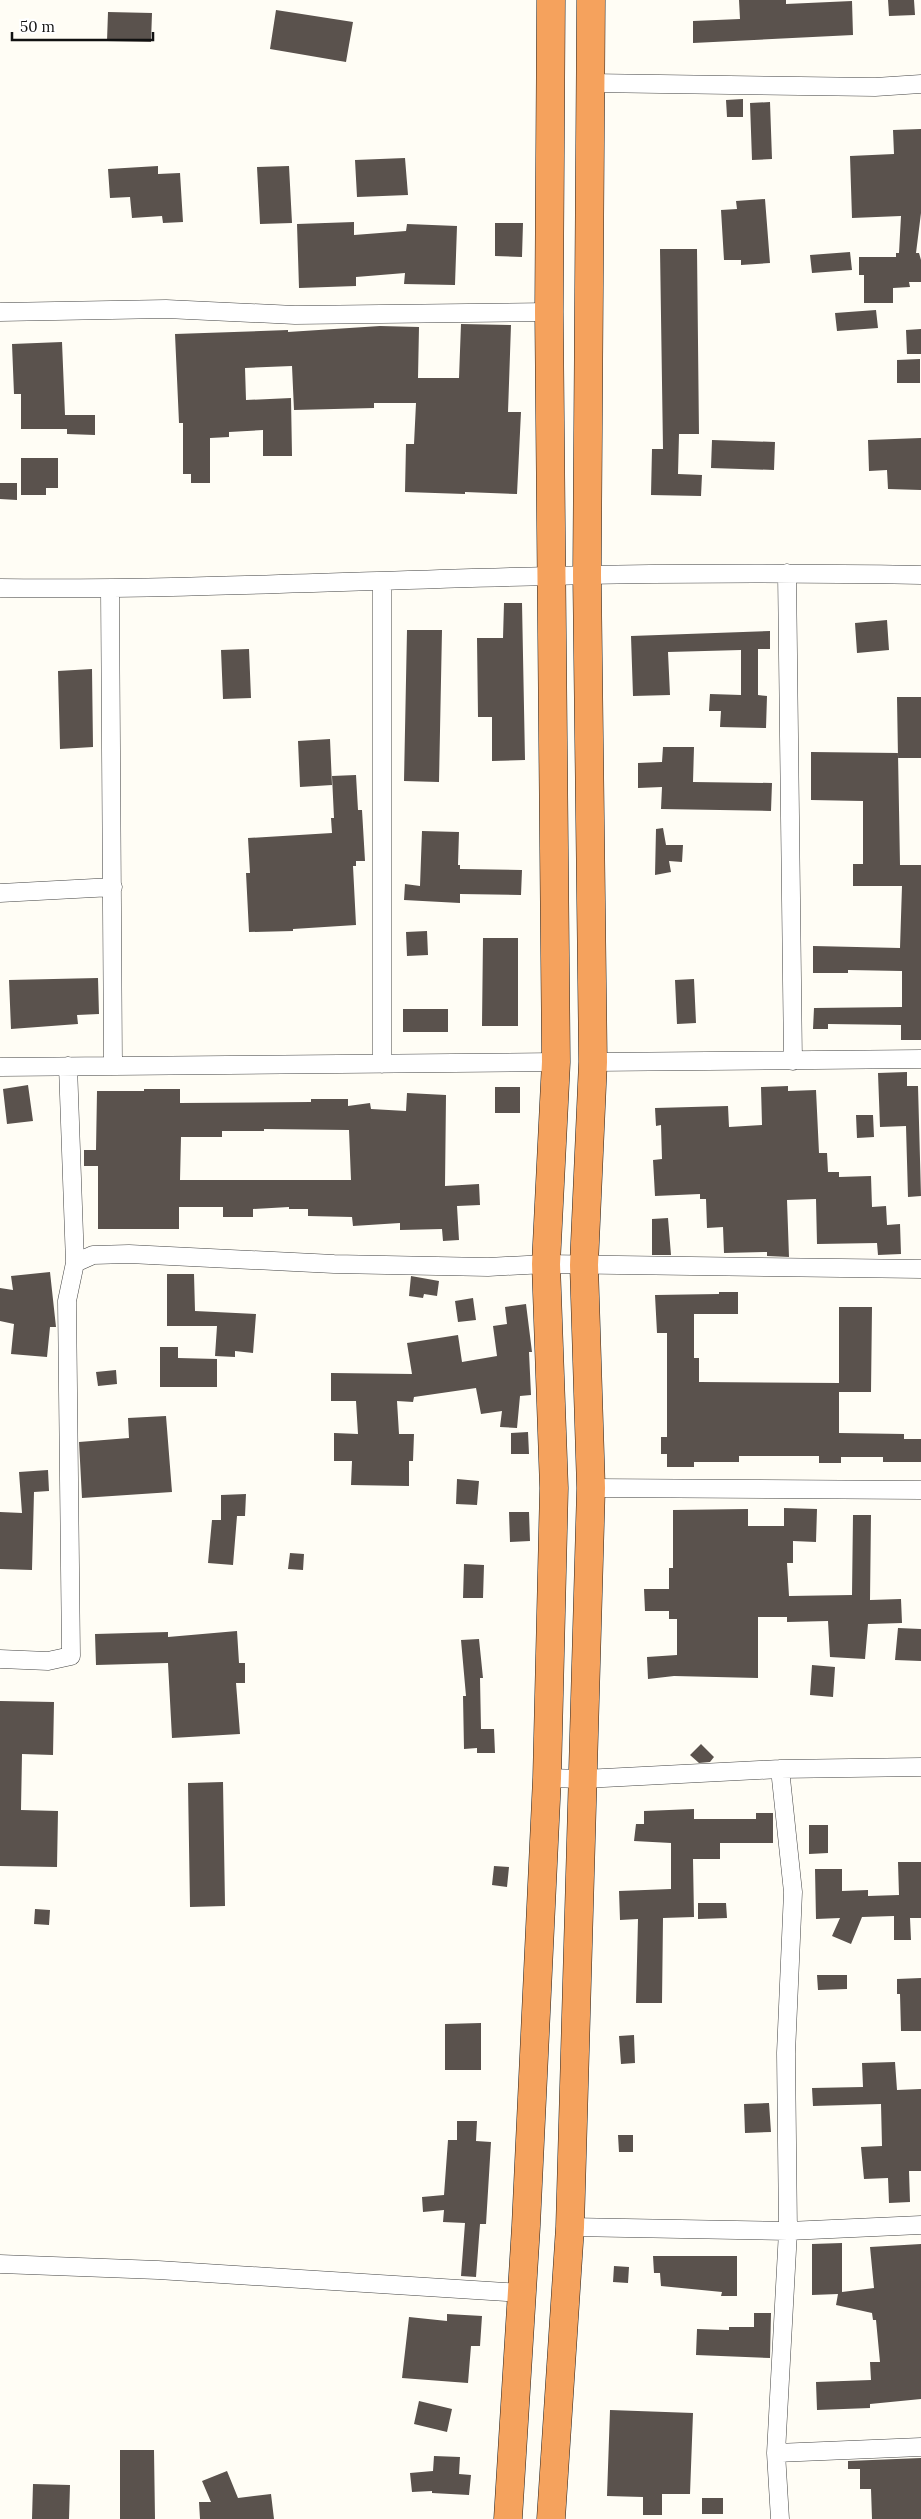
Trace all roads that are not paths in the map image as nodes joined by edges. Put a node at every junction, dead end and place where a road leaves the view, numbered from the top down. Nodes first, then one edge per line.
1 (551, 0) edge
2 (591, 0) edge
3 (591, 83) junction
4 (921, 84) edge
5 (0, 312) edge
6 (550, 312) junction
7 (787, 573) junction
8 (587, 575) junction
9 (921, 575) edge
10 (553, 576) junction
11 (382, 581) junction
12 (0, 588) edge
13 (110, 589) junction
14 (113, 887) junction
15 (0, 893) edge
16 (921, 1059) edge
17 (793, 1061) junction
18 (556, 1062) junction
19 (593, 1062) junction
20 (382, 1064) junction
21 (68, 1066) junction
22 (113, 1066) junction
23 (0, 1067) edge
24 (75, 1263) junction
25 (546, 1264) junction
26 (584, 1265) junction
27 (921, 1269) edge
28 (591, 1488) junction
29 (921, 1490) edge
30 (0, 1659) edge
31 (921, 1767) edge
32 (780, 1769) junction
33 (547, 1778) junction
34 (584, 1780) junction
35 (921, 2225) edge
36 (570, 2227) junction
37 (788, 2231) junction
38 (0, 2264) edge
39 (522, 2293) junction
40 (921, 2447) edge
41 (776, 2453) junction
42 (508, 2519) edge
43 (551, 2519) edge
44 (780, 2519) edge

1 - 6 highway
2 - 3 highway
3 - 4 street
3 - 8 highway
5 - 6 street
6 - 10 highway
7 - 8 street
7 - 9 street
7 - 17 street
8 - 10 street
8 - 19 highway
10 - 11 street
10 - 18 highway
11 - 13 street
11 - 20 street
12 - 13 street
13 - 14 street
14 - 15 street
14 - 22 street
16 - 17 street
17 - 19 street
18 - 20 street
18 - 25 highway
19 - 26 highway
20 - 22 street
21 - 22 street
21 - 23 street
21 - 24 street
24 - 25 street
24 - 30 street
25 - 26 street
25 - 33 highway
26 - 27 street
26 - 28 highway
28 - 29 street
28 - 34 highway
31 - 32 street
32 - 34 street
32 - 37 street
33 - 34 street
33 - 39 highway
34 - 36 highway
35 - 37 street
36 - 37 street
36 - 43 highway
37 - 41 street
38 - 39 street
39 - 42 highway
40 - 41 street
41 - 44 street

